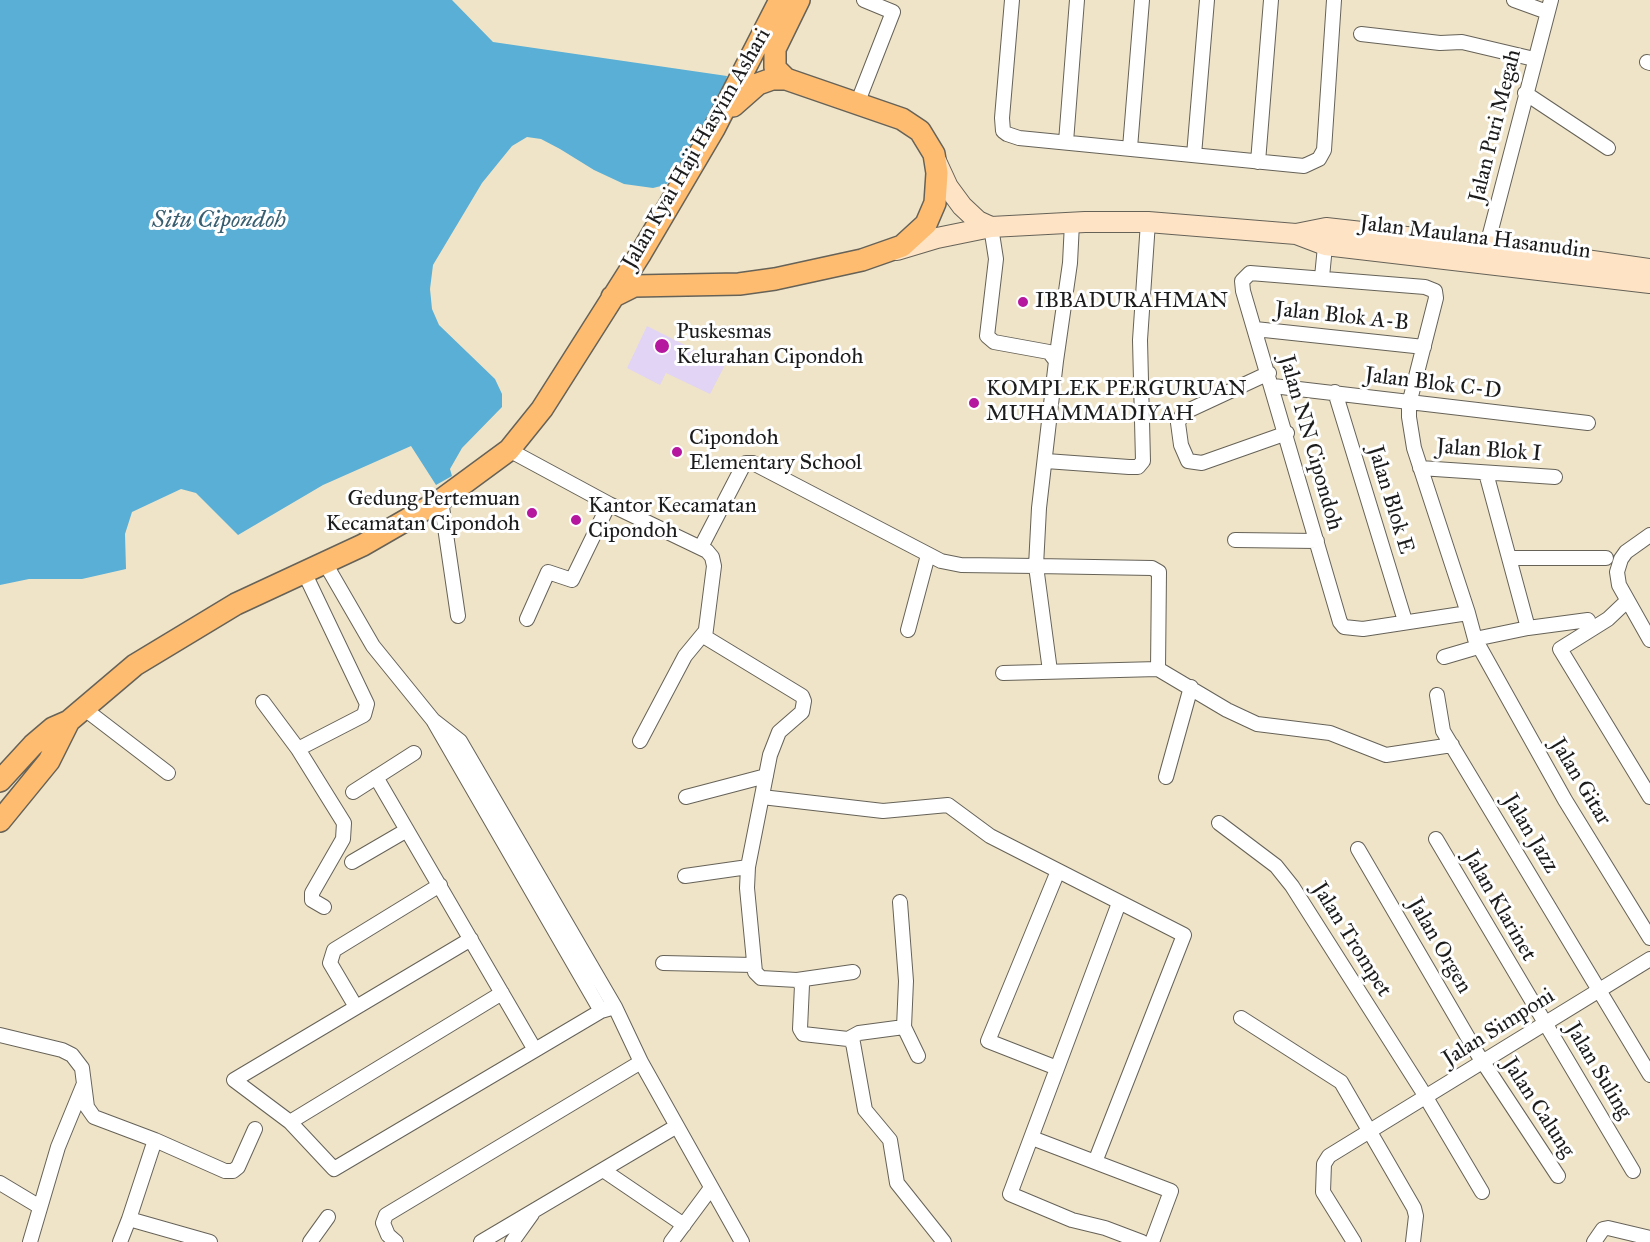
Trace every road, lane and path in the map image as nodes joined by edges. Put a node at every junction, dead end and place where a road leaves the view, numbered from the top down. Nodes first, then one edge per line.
1 (780, 0) edge
2 (799, 0) edge
3 (864, 0) edge
4 (1012, 0) edge
5 (1077, 0) edge
6 (1142, 0) edge
7 (1207, 0) edge
8 (1271, 0) edge
9 (1334, 0) edge
10 (1514, 0) edge
11 (1549, 6) edge
12 (1361, 34) dead end
13 (1534, 58) junction
14 (786, 79) junction
15 (1525, 93) junction
16 (857, 104) junction
17 (714, 129) junction
18 (1066, 142) junction
19 (1130, 148) junction
20 (1608, 148) dead end
21 (1194, 155) junction
22 (935, 159) junction
23 (1258, 162) junction
24 (1072, 223) junction
25 (1147, 226) junction
26 (991, 227) junction
27 (1325, 237) junction
28 (1486, 249) junction
29 (641, 253) junction
30 (889, 253) junction
31 (1580, 267) junction
32 (1650, 268) edge
33 (1322, 277) junction
34 (1650, 284) edge
35 (650, 286) junction
36 (612, 297) junction
37 (1255, 329) junction
38 (1424, 347) junction
39 (1056, 362) junction
40 (1271, 380) junction
41 (1335, 392) junction
42 (1409, 404) junction
43 (1588, 423) dead end
44 (1287, 432) junction
45 (509, 450) junction
46 (1046, 461) junction
47 (1420, 468) junction
48 (1486, 473) junction
49 (1555, 477) dead end
50 (441, 500) junction
51 (609, 504) junction
52 (1650, 535) edge
53 (1235, 540) dead end
54 (1317, 541) junction
55 (701, 547) junction
56 (928, 555) junction
57 (1509, 558) junction
58 (1606, 558) dead end
59 (325, 562) junction
60 (1036, 566) junction
61 (304, 572) junction
62 (1627, 601) junction
63 (1468, 612) junction
64 (458, 616) dead end
65 (527, 619) dead end
66 (1588, 620) dead end
67 (1404, 621) junction
68 (1528, 628) junction
69 (908, 630) dead end
70 (704, 633) junction
71 (1650, 640) edge
72 (1476, 643) junction
73 (1444, 657) dead end
74 (1158, 669) junction
75 (1050, 671) junction
76 (1003, 673) dead end
77 (1191, 687) junction
78 (1437, 695) dead end
79 (263, 702) dead end
80 (75, 714) junction
81 (433, 720) junction
82 (640, 741) dead end
83 (1452, 745) junction
84 (298, 749) junction
85 (414, 753) dead end
86 (168, 773) dead end
87 (766, 776) junction
88 (376, 777) junction
89 (1166, 777) dead end
90 (0, 781) edge
91 (353, 792) dead end
92 (686, 797) dead end
93 (762, 797) junction
94 (1650, 797) edge
95 (0, 821) edge
96 (1219, 824) dead end
97 (407, 830) junction
98 (1436, 839) dead end
99 (1358, 849) dead end
100 (352, 862) dead end
101 (748, 867) junction
102 (1058, 871) junction
103 (685, 876) dead end
104 (440, 885) junction
105 (900, 902) dead end
106 (1119, 903) junction
107 (324, 907) dead end
108 (1650, 938) edge
109 (471, 939) junction
110 (1650, 958) edge
111 (663, 963) dead end
112 (753, 965) junction
113 (853, 972) dead end
114 (797, 980) junction
115 (1600, 991) junction
116 (502, 993) junction
117 (356, 1007) junction
118 (615, 1007) junction
119 (601, 1011) junction
120 (1241, 1018) dead end
121 (1545, 1024) junction
122 (904, 1027) junction
123 (0, 1035) edge
124 (848, 1039) junction
125 (535, 1050) junction
126 (918, 1056) dead end
127 (641, 1062) junction
128 (1484, 1062) junction
129 (1058, 1068) junction
130 (1650, 1075) edge
131 (83, 1086) junction
132 (1426, 1097) junction
133 (290, 1122) junction
134 (677, 1126) junction
135 (255, 1129) dead end
136 (1370, 1131) junction
137 (1032, 1138) junction
138 (155, 1140) junction
139 (1095, 1162) junction
140 (603, 1170) junction
141 (1633, 1171) dead end
142 (1558, 1176) dead end
143 (0, 1183) edge
144 (711, 1188) junction
145 (1482, 1192) dead end
146 (40, 1207) junction
147 (534, 1211) junction
148 (328, 1217) dead end
149 (129, 1219) junction
150 (684, 1225) junction
151 (1650, 1238) edge
152 (30, 1242) edge
153 (120, 1242) edge
154 (210, 1242) edge
155 (310, 1242) edge
156 (396, 1242) edge
157 (481, 1242) edge
158 (512, 1242) edge
159 (671, 1242) edge
160 (742, 1242) edge
161 (944, 1242) edge
162 (1142, 1242) edge
163 (1152, 1242) edge
164 (1354, 1242) edge
165 (1413, 1242) edge
166 (1594, 1242) edge

1 - 17 main road, Jalan Kyai Haji Hasyim Ashari
2 - 14 main road, Jalan Kyai Haji Hasyim Ashari
3 - 16 street
4 - 18 street
5 - 18 street
6 - 19 street
7 - 21 street
8 - 23 street
9 - 23 street
10 - 11 street
11 - 13 street, Jalan Puri Megah
12 - 13 street
13 - 15 street, Jalan Puri Megah
14 - 16 main road, Jalan Kyai Haji Hasyim Ashari
14 - 17 main road
15 - 20 street
15 - 28 street, Jalan Puri Megah
16 - 22 main road, Jalan Kyai Haji Hasyim Ashari
17 - 29 main road, Jalan Kyai Haji Hasyim Ashari
18 - 19 street
19 - 21 street
21 - 23 street
22 - 26 street
22 - 30 main road, Jalan Kyai Haji Hasyim Ashari
24 - 25 street, Jalan Maulana Hasanudin
24 - 26 street, Jalan Maulana Hasanudin
24 - 39 street
25 - 27 street, Jalan Maulana Hasanudin
25 - 46 street
26 - 30 street, Jalan Maulana Hasanudin
26 - 39 street
27 - 28 street, Jalan Maulana Hasanudin
27 - 33 street
28 - 31 street, Jalan Maulana Hasanudin
29 - 35 main road
29 - 36 main road, Jalan Kyai Haji Hasyim Ashari
30 - 35 main road, Jalan Kyai Haji Hasyim Ashari
31 - 32 street, Jalan Maulana Hasanudin
31 - 34 street, Jalan Maulana Hasanudin
33 - 37 street, Jalan NN Cipondoh
33 - 38 street, Jalan Gitar
35 - 36 main road, Jalan Kyai Haji Hasyim Ashari
36 - 45 main road, Jalan Kyai Haji Hasyim Ashari
37 - 38 street, Jalan Blok A-B
37 - 40 street, Jalan NN Cipondoh
38 - 42 street, Jalan Gitar
39 - 46 street
40 - 41 street, Jalan Blok C-D
40 - 44 street, Jalan NN Cipondoh
40 - 44 street
41 - 42 street, Jalan Blok C-D
41 - 67 street, Jalan Blok E
42 - 43 street, Jalan Blok C-D
42 - 47 street, Jalan Gitar
44 - 54 street, Jalan NN Cipondoh
45 - 50 main road, Jalan Kyai Haji Hasyim Ashari
45 - 51 street
46 - 60 street
47 - 48 street, Jalan Blok I
47 - 63 street, Jalan Gitar
48 - 49 street, Jalan Blok I
48 - 57 street
50 - 59 main road, Jalan Kyai Haji Hasyim Ashari
50 - 64 street
51 - 55 street
51 - 65 street
52 - 62 street
53 - 54 street
54 - 67 street, Jalan NN Cipondoh
55 - 56 street
55 - 70 street
56 - 60 street
56 - 69 street
57 - 58 street
57 - 68 street
59 - 61 main road, Jalan Kyai Haji Hasyim Ashari
59 - 81 street
60 - 74 street
60 - 75 street
61 - 80 main road, Jalan Kyai Haji Hasyim Ashari
61 - 84 street
62 - 71 street
62 - 94 street
63 - 67 street
63 - 72 street, Jalan Gitar
66 - 68 street
68 - 72 street
70 - 82 street
70 - 87 street
72 - 73 street
72 - 108 street, Jalan Gitar
74 - 75 street
74 - 77 street
75 - 76 street
77 - 83 street
77 - 89 street
78 - 83 street, Jalan Jazz
79 - 84 street
80 - 86 street
80 - 90 main road, Jalan Kyai Haji Hasyim Ashari
80 - 95 main road, Jalan Kyai Haji Hasyim Ashari
81 - 118 street
81 - 119 street
83 - 115 street, Jalan Jazz
84 - 107 street
85 - 88 street
87 - 92 street
87 - 93 street
88 - 91 street
88 - 97 street
93 - 101 street
93 - 102 street
96 - 132 street, Jalan Trompet
97 - 100 street
97 - 104 street
98 - 121 street, Jalan Klarinet
99 - 128 street, Jalan Orgen
101 - 103 street
101 - 112 street
102 - 106 street
102 - 129 street
104 - 109 street
104 - 117 street
105 - 122 street
106 - 129 street
106 - 139 street
109 - 116 street
109 - 117 street
110 - 115 street, Jalan Simponi
111 - 112 street
112 - 114 street
113 - 114 street
114 - 124 street
115 - 121 street, Jalan Simponi
115 - 130 street, Jalan Jazz
116 - 125 street
116 - 133 street
117 - 133 street
118 - 119 street
118 - 127 street
119 - 125 street
120 - 136 street
121 - 128 street, Jalan Simponi
121 - 141 street, Jalan Suling
122 - 124 street
122 - 126 street
123 - 131 street
124 - 161 street
125 - 133 street
127 - 134 street
127 - 156 street
128 - 132 street, Jalan Simponi
128 - 142 street, Jalan Calung
129 - 137 street
131 - 138 street
131 - 146 street
132 - 136 street, Jalan Simponi
132 - 145 street, Jalan Trompet
134 - 140 street
134 - 144 street
135 - 138 street
136 - 164 street, Jalan Simponi
136 - 165 street
137 - 139 street
137 - 162 street
138 - 149 street
139 - 163 street
140 - 147 street
140 - 150 street
143 - 146 street
144 - 150 street
144 - 160 street
146 - 152 street
147 - 157 street
147 - 158 street
148 - 155 street
149 - 153 street
149 - 154 street
150 - 159 street
151 - 166 street

